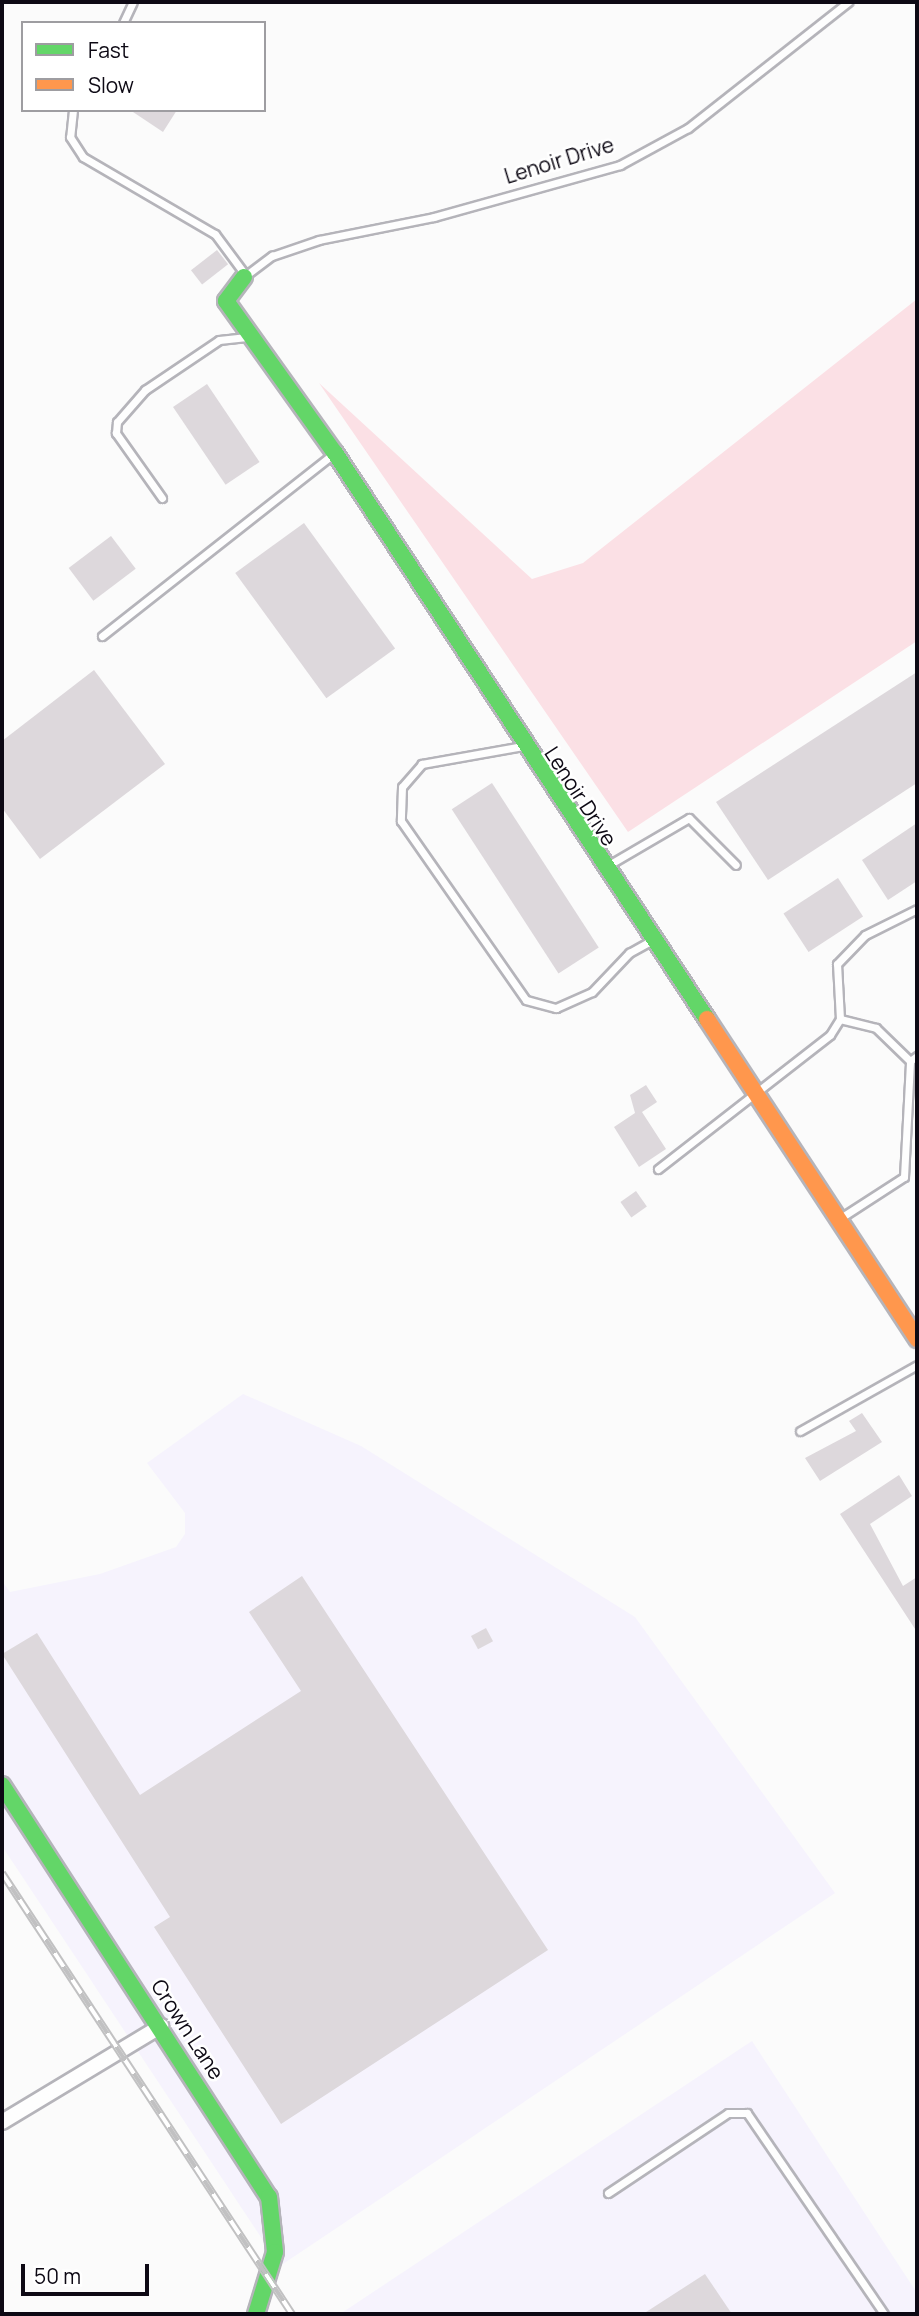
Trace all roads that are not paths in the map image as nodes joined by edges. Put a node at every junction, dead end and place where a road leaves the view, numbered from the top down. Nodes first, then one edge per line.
1 (133, 2) edge
2 (848, 2) edge
3 (124, 21) edge
4 (74, 112) edge
5 (244, 277) junction
6 (255, 336) junction
7 (335, 453) junction
8 (162, 498) dead end
9 (103, 636) dead end
10 (524, 746) junction
11 (736, 865) dead end
12 (604, 869) junction
13 (917, 909) edge
14 (652, 940) junction
15 (840, 1018) junction
16 (914, 1058) edge
17 (754, 1093) junction
18 (658, 1169) dead end
19 (838, 1219) junction
20 (917, 1339) edge
21 (917, 1364) edge
22 (800, 1431) dead end
23 (2, 1784) edge
24 (162, 2026) junction
25 (2, 2122) edge
26 (608, 2193) dead end
27 (256, 2314) edge
28 (884, 2314) edge

1 - 3 lane
2 - 5 lane, Lenoir Drive
4 - 5 lane
5 - 6 street, Lenoir Drive
6 - 7 street, Lenoir Drive
6 - 8 lane
7 - 9 lane
7 - 10 street, Lenoir Drive
10 - 12 street, Lenoir Drive
10 - 14 lane
11 - 12 lane
12 - 14 street, Lenoir Drive
13 - 15 lane
14 - 17 street, Lenoir Drive
15 - 16 lane
15 - 17 lane
16 - 19 lane
17 - 18 lane
17 - 19 street, Lenoir Drive
19 - 20 street, Lenoir Drive
21 - 22 lane
23 - 24 street, Crown Lane
24 - 25 street
24 - 27 street, Crown Lane
26 - 28 lane

